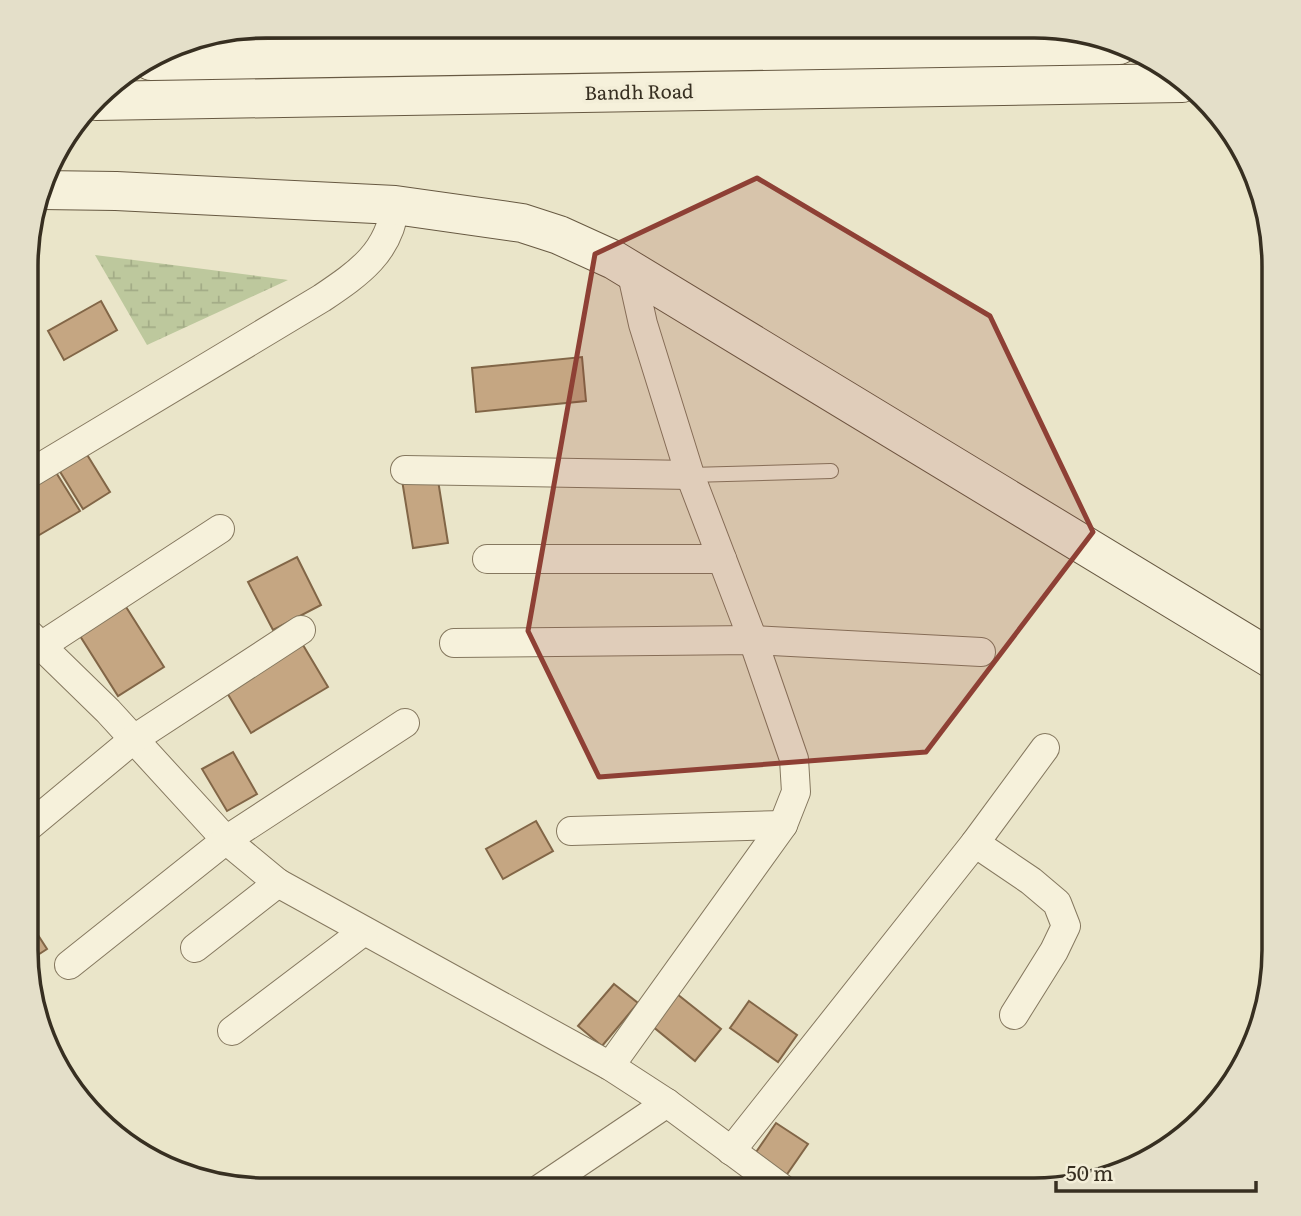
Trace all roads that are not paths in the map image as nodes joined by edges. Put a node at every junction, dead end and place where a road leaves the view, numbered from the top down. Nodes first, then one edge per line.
1 (1091, 45) edge
2 (169, 61) edge
3 (1169, 83) edge
4 (110, 101) edge
5 (52, 190) edge
6 (395, 205) junction
7 (631, 270) junction
8 (38, 468) edge
9 (405, 470) dead end
10 (831, 471) dead end
11 (690, 475) junction
12 (220, 529) dead end
13 (487, 559) dead end
14 (722, 559) junction
15 (301, 630) dead end
16 (39, 638) edge
17 (752, 640) junction
18 (454, 643) dead end
19 (39, 644) edge
20 (981, 652) dead end
21 (1262, 653) edge
22 (405, 723) dead end
23 (134, 739) junction
24 (1045, 748) dead end
25 (39, 818) edge
26 (783, 825) junction
27 (571, 831) dead end
28 (226, 840) junction
29 (975, 843) junction
30 (278, 883) junction
31 (365, 931) junction
32 (195, 948) dead end
33 (69, 965) dead end
34 (1014, 1015) dead end
35 (232, 1031) dead end
36 (610, 1066) junction
37 (667, 1103) junction
38 (731, 1151) junction
39 (767, 1177) edge
40 (556, 1178) edge

1 - 2 main road, Bandh Road
3 - 4 main road, Bandh Road
5 - 6 main road
6 - 7 main road
6 - 8 street
7 - 11 street
7 - 21 main road
9 - 11 street
10 - 11 lane
11 - 14 street
12 - 16 street
13 - 14 street
14 - 17 street
15 - 23 street
17 - 18 street
17 - 20 street
17 - 26 street
19 - 23 street
22 - 28 street
23 - 25 street
23 - 28 street
24 - 29 street
26 - 27 street
26 - 36 street
28 - 30 street
28 - 33 street
29 - 34 street
29 - 38 street
30 - 31 street
30 - 32 street
31 - 35 street
31 - 36 street
36 - 37 street
37 - 38 street
37 - 40 street
38 - 39 street

